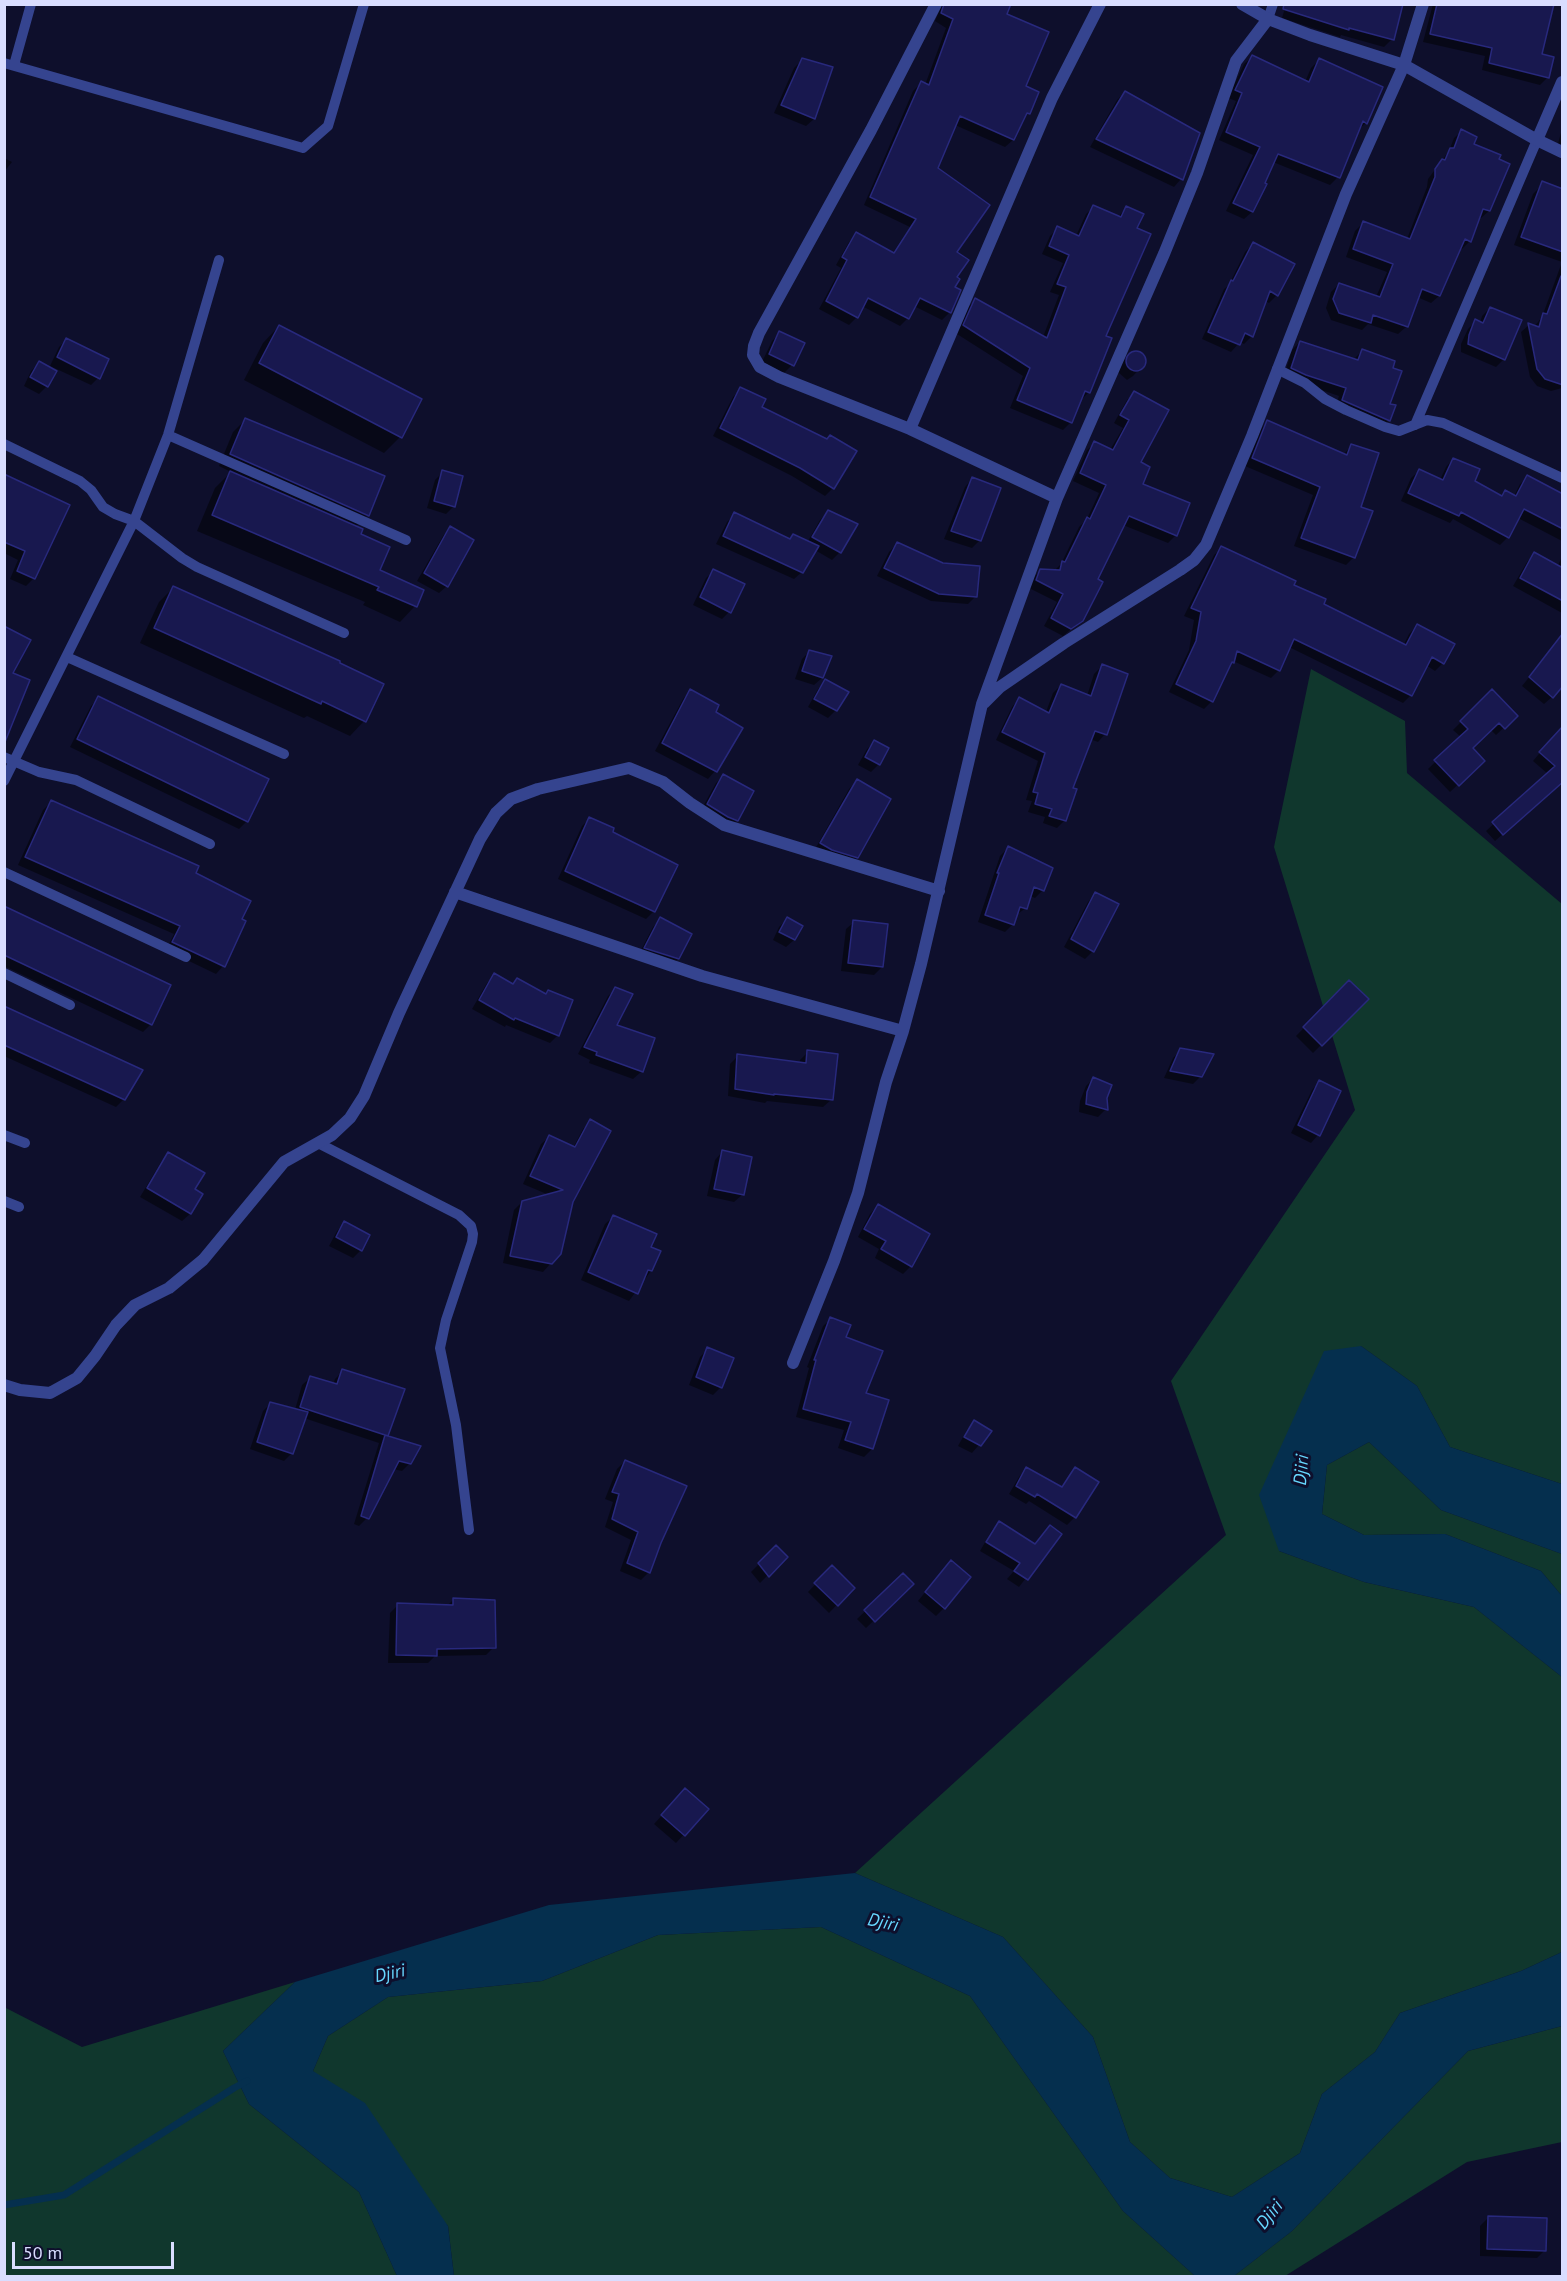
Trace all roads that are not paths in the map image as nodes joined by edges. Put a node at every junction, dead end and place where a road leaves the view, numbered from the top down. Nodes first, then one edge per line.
1 (32, 4) edge
2 (364, 4) edge
3 (936, 4) edge
4 (1100, 4) edge
5 (1242, 4) edge
6 (1273, 4) edge
7 (1423, 4) edge
8 (1268, 19) junction
9 (9, 64) edge
10 (1404, 65) junction
11 (1563, 82) edge
12 (1537, 140) junction
13 (1563, 152) edge
14 (219, 260) dead end
15 (1276, 369) junction
16 (1415, 425) junction
17 (910, 429) junction
18 (168, 435) junction
19 (4, 444) edge
20 (1561, 473) edge
21 (1057, 498) junction
22 (134, 521) junction
23 (406, 540) dead end
24 (344, 633) dead end
25 (66, 657) junction
26 (982, 704) junction
27 (284, 754) dead end
28 (9, 759) edge
29 (4, 781) edge
30 (210, 844) dead end
31 (4, 872) edge
32 (939, 891) junction
33 (455, 892) junction
34 (186, 957) dead end
35 (4, 973) edge
36 (69, 1005) dead end
37 (903, 1031) junction
38 (4, 1135) edge
39 (25, 1143) dead end
40 (318, 1143) junction
41 (4, 1201) edge
42 (19, 1207) dead end
43 (793, 1363) dead end
44 (4, 1385) edge
45 (468, 1530) dead end

1 - 9 lane
2 - 9 lane
3 - 17 street
4 - 17 street
5 - 8 street
6 - 8 lane
7 - 10 street
8 - 10 street
8 - 21 street
10 - 12 street
10 - 15 street
11 - 12 street
12 - 13 street
12 - 16 lane
14 - 18 lane
15 - 16 lane
15 - 26 street
16 - 20 lane
17 - 21 street
18 - 22 lane
18 - 23 lane
19 - 22 lane
21 - 26 street
22 - 24 lane
22 - 25 lane
25 - 27 lane
25 - 28 lane
26 - 32 street
28 - 29 lane
28 - 30 lane
31 - 34 lane
32 - 33 street
32 - 37 street
33 - 37 street
33 - 40 street
35 - 36 lane
37 - 43 street
38 - 39 lane
40 - 44 street
40 - 45 lane
41 - 42 lane

